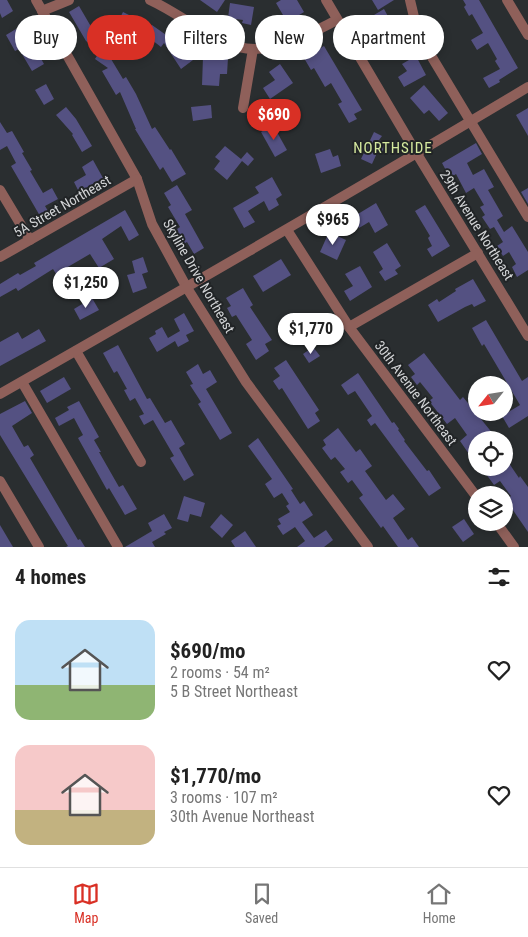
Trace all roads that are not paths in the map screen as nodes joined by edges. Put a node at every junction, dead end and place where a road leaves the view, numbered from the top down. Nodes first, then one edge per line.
1 (36, 0) edge
2 (69, 0) edge
3 (150, 0) edge
4 (326, 0) edge
5 (410, 0) edge
6 (507, 0) edge
7 (42, 12) junction
8 (334, 15) edge
9 (333, 22) edge
10 (528, 35) edge
11 (252, 49) junction
12 (361, 60) edge
13 (528, 88) edge
14 (243, 108) dead end
15 (470, 122) junction
16 (417, 154) junction
17 (138, 179) junction
18 (0, 190) edge
19 (528, 217) edge
20 (287, 230) junction
21 (30, 240) junction
22 (478, 253) junction
23 (0, 257) edge
24 (188, 288) junction
25 (349, 327) junction
26 (528, 336) edge
27 (76, 351) junction
28 (22, 382) junction
29 (0, 394) edge
30 (141, 462) dead end
31 (0, 481) edge
32 (468, 486) edge
33 (502, 531) edge
34 (39, 547) edge
35 (118, 547) edge
36 (368, 547) edge
37 (514, 547) edge

1 - 7 street, Skyline Drive Northeast
2 - 7 street
3 - 11 street
4 - 8 street, 29th Avenue Northeast
5 - 15 street
6 - 10 street
7 - 17 street, Skyline Drive Northeast
9 - 11 street
11 - 14 street
12 - 16 street, 29th Avenue Northeast
13 - 15 street
15 - 16 street
15 - 19 street
16 - 20 street
16 - 22 street, 29th Avenue Northeast
17 - 21 street, 5A Street Northeast
17 - 24 street, Skyline Drive Northeast
18 - 21 street
20 - 24 street
20 - 25 street, 30th Avenue Northeast
21 - 23 street, 5A Street Northeast
22 - 25 street
22 - 26 street, 29th Avenue Northeast
24 - 27 street
24 - 36 street, Skyline Drive Northeast
25 - 32 street, 30th Avenue Northeast
27 - 28 street
27 - 30 street
28 - 29 street
28 - 35 street
31 - 34 street
33 - 37 street

